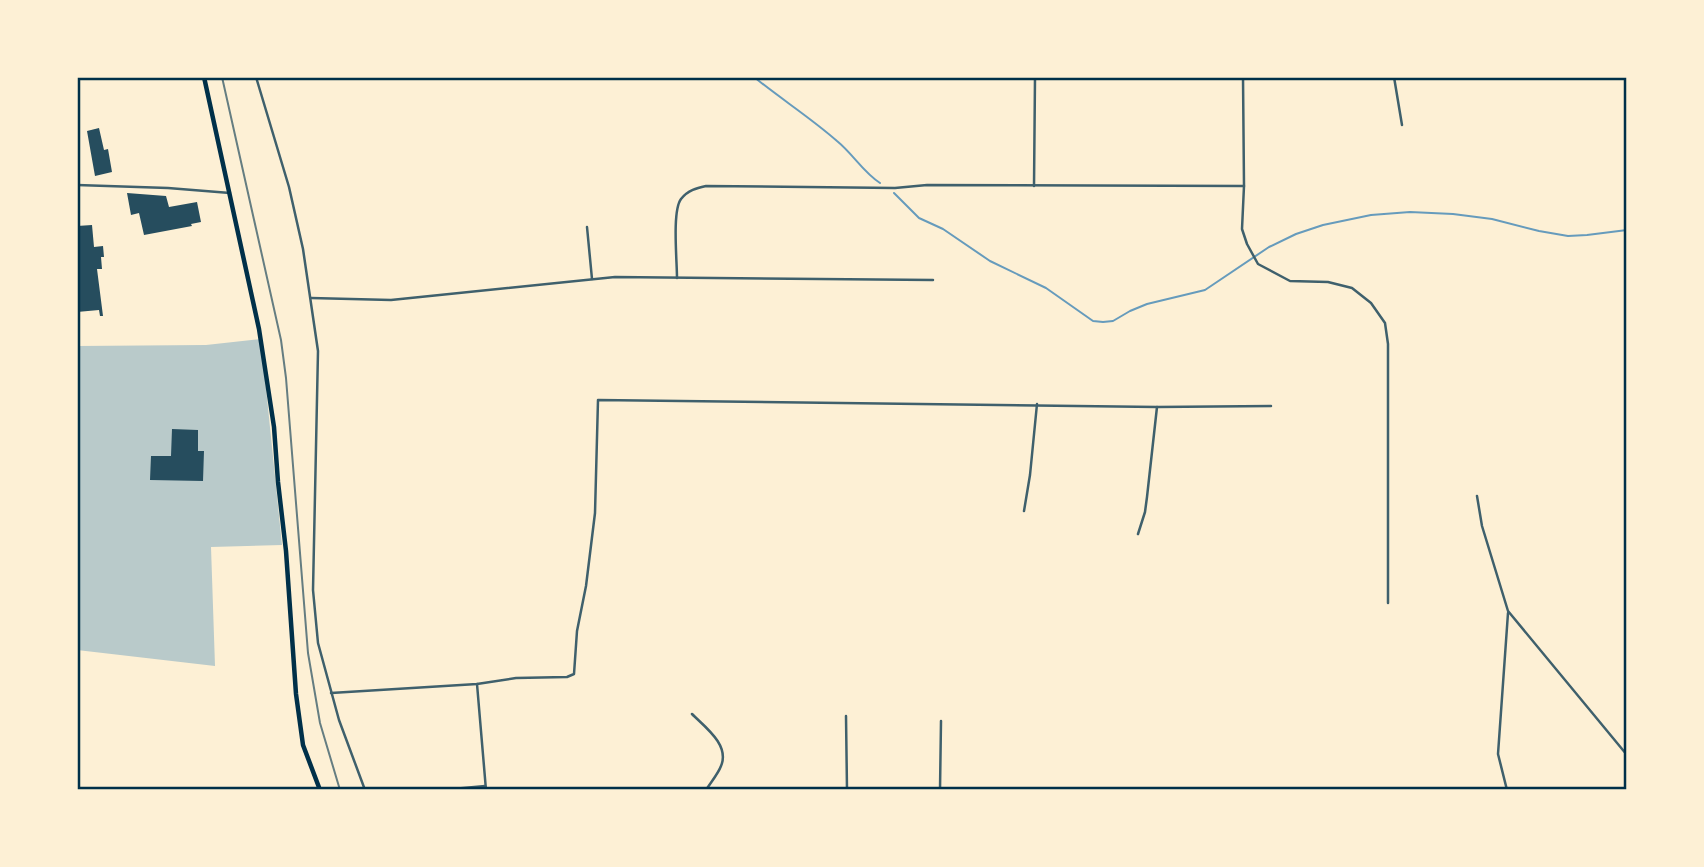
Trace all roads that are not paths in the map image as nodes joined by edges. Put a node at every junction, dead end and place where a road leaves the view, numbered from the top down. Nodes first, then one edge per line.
1 (204, 77) edge
2 (256, 77) edge
3 (1035, 77) edge
4 (1243, 77) edge
5 (1394, 77) edge
6 (1402, 125) dead end
7 (77, 185) edge
8 (1034, 186) junction
9 (1244, 186) junction
10 (230, 193) junction
11 (587, 227) dead end
12 (677, 278) junction
13 (592, 279) junction
14 (933, 280) dead end
15 (310, 298) junction
16 (1037, 404) junction
17 (1271, 406) dead end
18 (1157, 407) junction
19 (1477, 496) dead end
20 (1024, 511) dead end
21 (1138, 534) dead end
22 (1388, 603) dead end
23 (1508, 611) junction
24 (477, 684) junction
25 (331, 693) junction
26 (692, 714) dead end
27 (846, 716) dead end
28 (941, 721) dead end
29 (1627, 755) edge
30 (486, 788) edge
31 (320, 790) edge
32 (365, 790) edge
33 (442, 790) edge
34 (706, 790) edge
35 (847, 790) edge
36 (940, 790) edge
37 (1507, 790) edge

1 - 10 main road
2 - 15 street
3 - 8 street
4 - 9 street
5 - 6 street
7 - 10 street
8 - 9 street
8 - 12 street
9 - 22 street
10 - 31 main road
11 - 13 street
12 - 13 street
12 - 14 street
13 - 15 street
15 - 25 street
16 - 18 street
16 - 20 street
16 - 24 street
17 - 18 street
18 - 21 street
19 - 23 street
23 - 29 street
23 - 37 street
24 - 25 street
24 - 30 street
25 - 32 street
26 - 34 street
27 - 35 street
28 - 36 street
30 - 33 street

